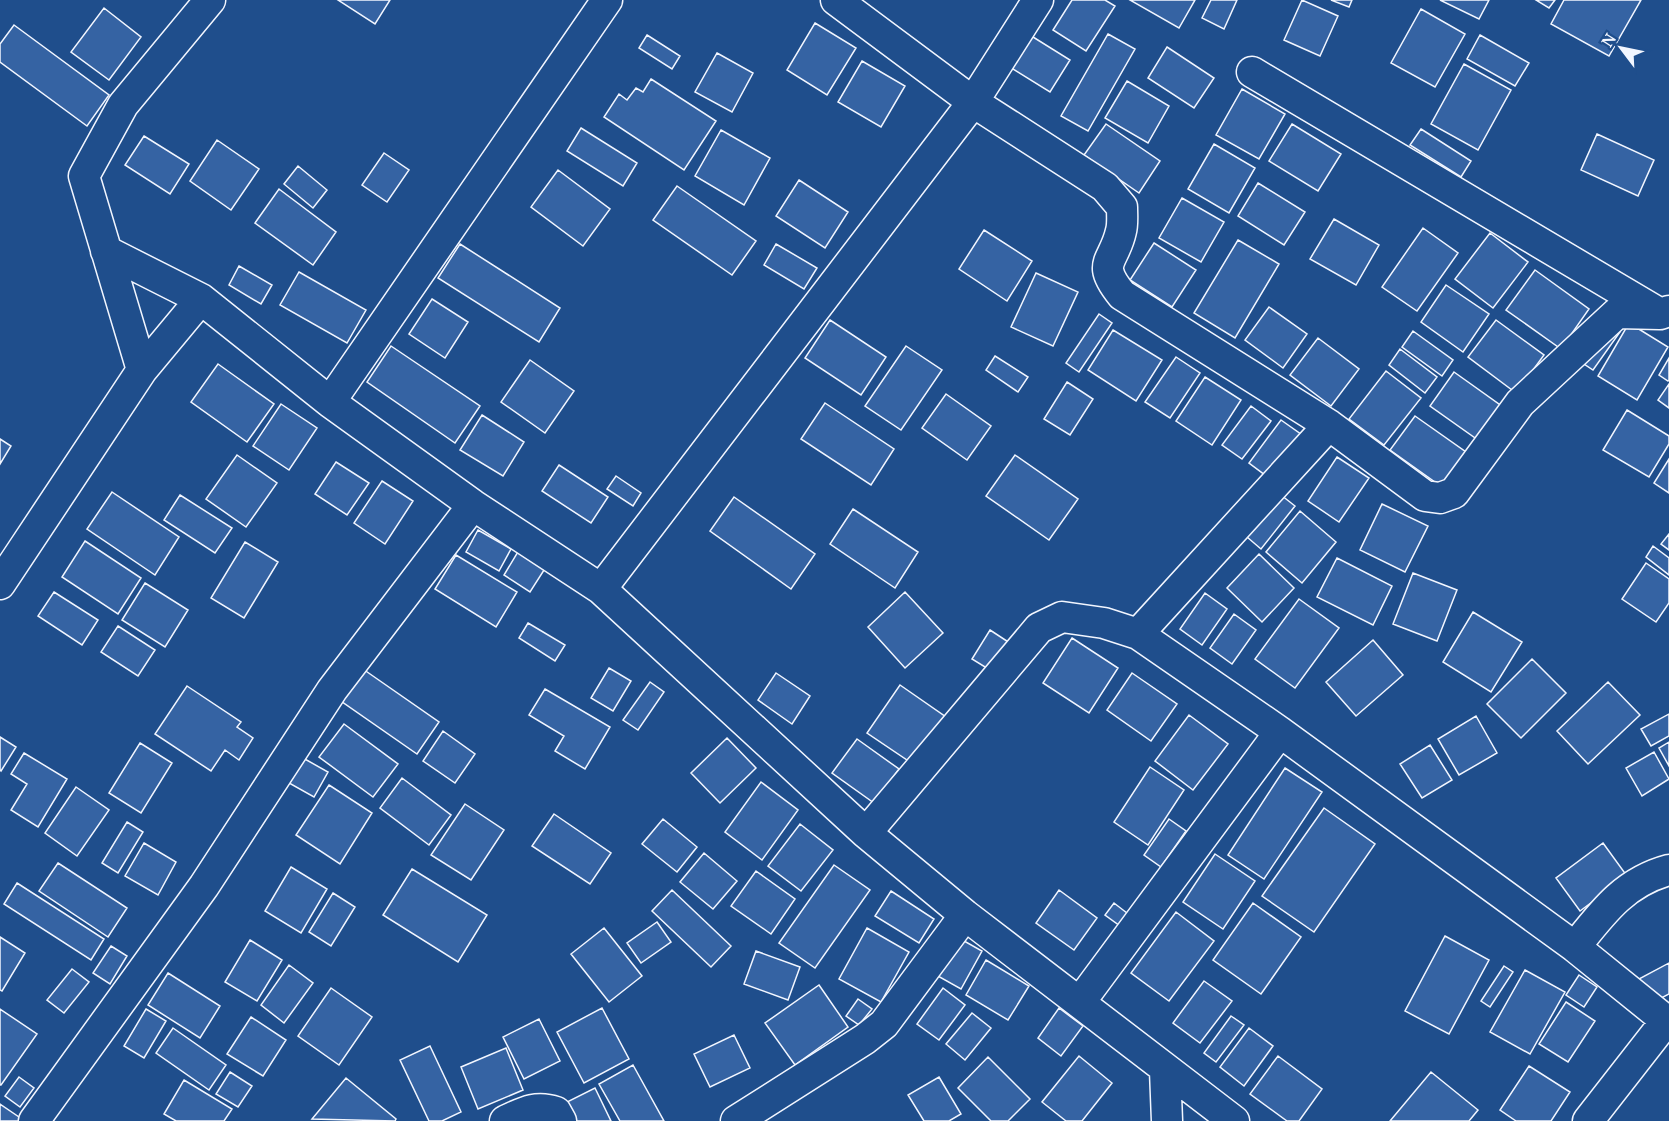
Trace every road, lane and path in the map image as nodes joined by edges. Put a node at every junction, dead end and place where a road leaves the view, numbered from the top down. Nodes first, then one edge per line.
1 (210, 0) edge
2 (607, 0) edge
3 (836, 0) edge
4 (1038, 0) edge
5 (1252, 72) dead end
6 (974, 102) junction
7 (106, 251) junction
8 (201, 299) junction
9 (1666, 315) edge
10 (142, 370) junction
11 (330, 402) junction
12 (1329, 425) junction
13 (473, 505) junction
14 (0, 584) edge
15 (601, 589) junction
16 (1138, 633) junction
17 (1280, 732) junction
18 (866, 833) junction
19 (1669, 870) edge
20 (965, 915) junction
21 (1575, 947) junction
22 (1080, 1002) junction
23 (1667, 1022) edge
24 (1165, 1070) junction
25 (34, 1121) edge
26 (505, 1121) edge
27 (561, 1121) edge
28 (736, 1121) edge
29 (1167, 1121) edge
30 (1234, 1121) edge
31 (1588, 1121) edge

1 - 7 street
2 - 11 street
3 - 6 street
4 - 6 street
5 - 9 street
6 - 12 street
6 - 15 street
7 - 8 street
7 - 10 street
8 - 10 street
8 - 11 street
9 - 12 street
10 - 14 street
11 - 13 street
12 - 16 street
13 - 15 street
13 - 25 street
15 - 18 street
16 - 17 street
16 - 18 street
17 - 21 street
17 - 22 street
18 - 20 street
19 - 21 street
20 - 22 street
20 - 28 street
21 - 23 street
22 - 24 street
23 - 31 street
24 - 29 street
24 - 30 street
26 - 27 street

